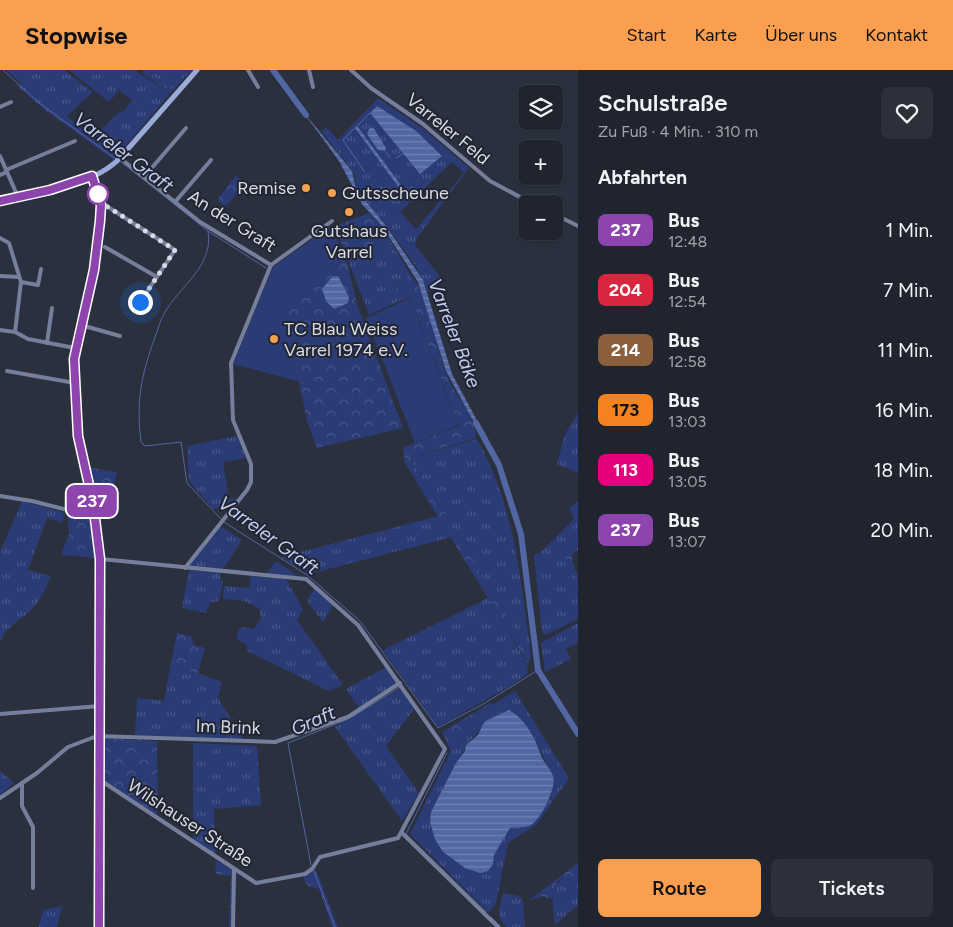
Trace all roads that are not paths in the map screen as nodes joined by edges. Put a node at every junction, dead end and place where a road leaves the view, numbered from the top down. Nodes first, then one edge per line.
1 (197, 70) edge
2 (248, 70) edge
3 (309, 70) edge
4 (351, 70) edge
5 (258, 87) dead end
6 (313, 87) dead end
7 (11, 102) dead end
8 (0, 107) edge
9 (186, 128) dead end
10 (75, 141) dead end
11 (0, 156) edge
12 (119, 159) junction
13 (211, 160) dead end
14 (7, 171) junction
15 (0, 175) edge
16 (92, 176) junction
17 (144, 177) junction
18 (18, 196) junction
19 (518, 196) edge
20 (0, 201) edge
21 (175, 202) junction
22 (101, 205) junction
23 (563, 218) edge
24 (332, 221) dead end
25 (578, 226) edge
26 (0, 238) edge
27 (105, 247) dead end
28 (175, 250) junction
29 (181, 253) dead end
30 (272, 266) junction
31 (41, 269) dead end
32 (0, 276) edge
33 (19, 277) junction
34 (157, 277) junction
35 (21, 282) junction
36 (131, 299) dead end
37 (52, 308) dead end
38 (81, 325) junction
39 (0, 330) edge
40 (15, 332) junction
41 (120, 336) dead end
42 (47, 343) junction
43 (76, 348) junction
44 (7, 371) dead end
45 (75, 384) junction
46 (0, 496) edge
47 (95, 517) junction
48 (100, 559) junction
49 (185, 568) junction
50 (400, 683) junction
51 (100, 706) junction
52 (0, 714) edge
53 (100, 736) junction
54 (100, 780) junction
55 (22, 783) junction
56 (0, 798) edge
57 (402, 833) junction
58 (234, 870) junction
59 (33, 888) dead end
60 (99, 927) edge
61 (233, 927) edge
62 (498, 927) edge

1 - 12 street
2 - 5 street
3 - 6 street
4 - 19 street, Varreler Feld
7 - 8 street
9 - 17 street
10 - 14 street
11 - 14 street
12 - 16 street
12 - 17 street, An der Graft
13 - 21 street
14 - 15 street
14 - 18 street
16 - 18 street
16 - 22 street
17 - 21 street, An der Graft
18 - 20 street
21 - 30 street, An der Graft
22 - 28 street
22 - 38 street
23 - 25 street
24 - 30 street, An der Graft
26 - 33 street
27 - 34 street
28 - 29 street
28 - 34 street
30 - 49 street
31 - 35 street
32 - 33 street
33 - 35 street
34 - 36 street
35 - 40 street
37 - 42 street
38 - 41 street
38 - 43 street
39 - 40 street
40 - 42 street
42 - 43 street
43 - 45 street
44 - 45 street
45 - 47 street
46 - 47 street
47 - 48 street
48 - 49 street
48 - 51 street
49 - 50 street
50 - 53 street, Im Brink
50 - 57 street
51 - 52 street
51 - 53 street
53 - 54 street
53 - 55 street
54 - 58 street, Wilshauser Straße
54 - 60 street
55 - 56 street
55 - 59 street
57 - 58 street, Wilshauser Straße
57 - 62 street
58 - 61 street

